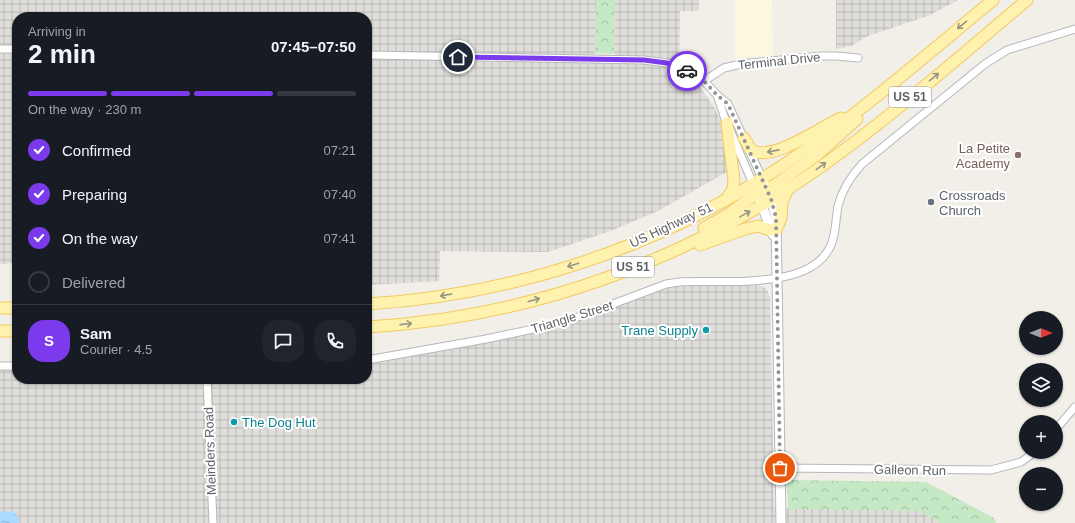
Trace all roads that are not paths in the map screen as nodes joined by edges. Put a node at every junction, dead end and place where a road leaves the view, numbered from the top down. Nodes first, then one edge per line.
1 (993, 0) edge
2 (1027, 0) edge
3 (1075, 29) edge
4 (0, 49) edge
5 (12, 49) edge
6 (372, 55) edge
7 (858, 58) dead end
8 (704, 81) junction
9 (717, 95) junction
10 (868, 102) junction
11 (858, 110) junction
12 (727, 123) junction
13 (744, 138) junction
14 (789, 188) junction
15 (762, 192) junction
16 (727, 199) junction
17 (773, 230) junction
18 (666, 254) junction
19 (777, 279) junction
20 (372, 304) edge
21 (0, 308) edge
22 (12, 308) edge
23 (372, 326) edge
24 (0, 331) edge
25 (12, 331) edge
26 (372, 359) edge
27 (0, 366) edge
28 (12, 366) edge
29 (207, 384) edge
30 (1075, 406) edge
31 (1063, 421) edge
32 (1025, 459) edge
33 (780, 468) junction
34 (213, 523) edge
35 (781, 523) edge

1 -> 10 main road, US 51
14 -> 2 main road, US 51
3 - 19 street, Triangle Street
4 - 5 street
6 - 8 street
7 - 8 street, Terminal Drive
8 - 9 street
9 - 12 street
9 - 13 street
10 - 11 main road, US 51
10 - 15 main road
11 -> 13 main road
11 - 15 main road, US Highway 51 / US 51
12 - 15 street
12 - 16 main road
13 - 15 street
14 - 15 main road, US 51
14 - 17 main road
15 - 16 main road, US Highway 51 / US 51
15 - 17 street
18 -> 15 main road
16 -> 20 main road, US Highway 51 / US 51
17 - 18 main road
17 - 19 street
23 -> 18 main road, US Highway 51 / US 51
19 - 26 street, Triangle Street
19 - 33 street
21 - 22 main road
24 - 25 main road
27 - 28 street
29 - 34 street, Meinders Road
30 - 31 street
32 - 33 street, Galleon Run
33 - 35 street

